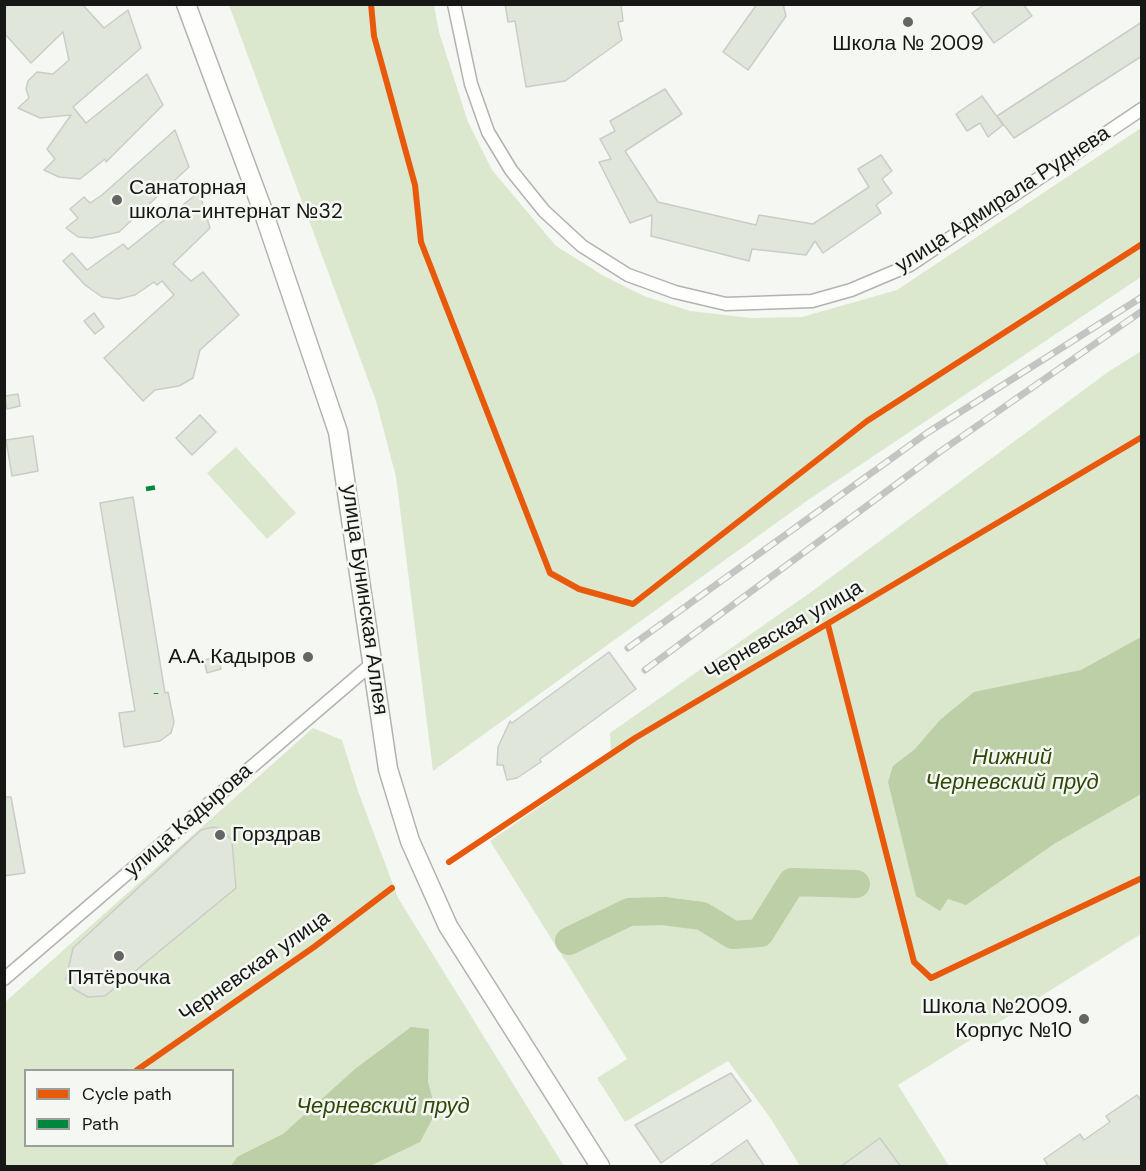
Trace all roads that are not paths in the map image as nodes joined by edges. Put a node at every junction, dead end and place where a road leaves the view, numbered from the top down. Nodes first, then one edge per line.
1 (186, 4) edge
2 (454, 4) edge
3 (1142, 109) edge
4 (374, 662) junction
5 (4, 979) edge
6 (600, 1167) edge

1 - 4 street, улица Бунинская Аллея
2 - 3 street, улица Адмирала Руднева
4 - 5 street, улица Кадырова
4 - 6 street, улица Бунинская Аллея

